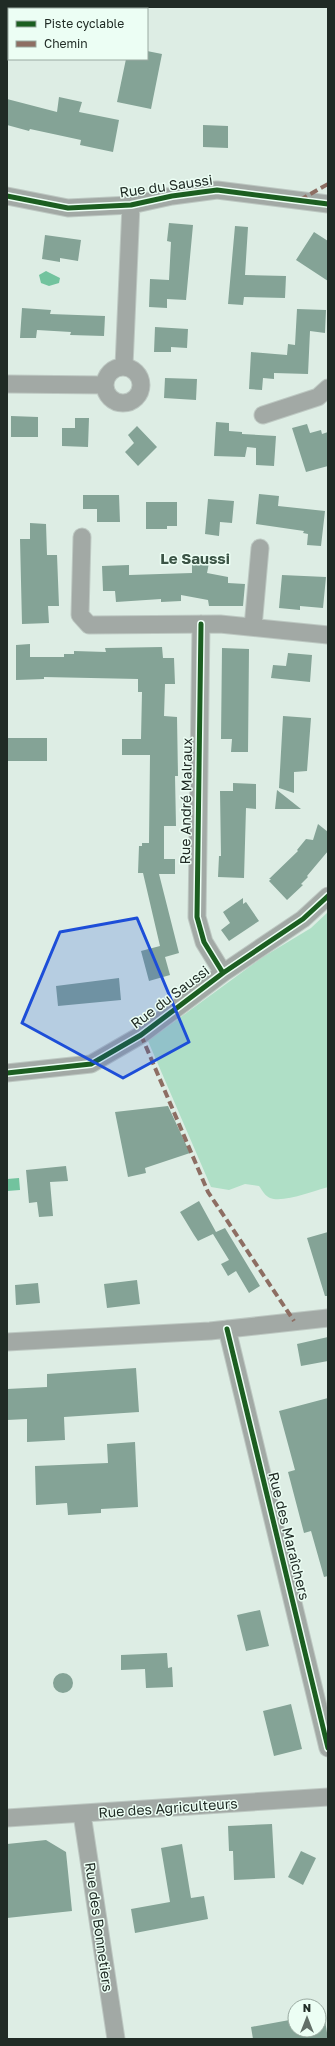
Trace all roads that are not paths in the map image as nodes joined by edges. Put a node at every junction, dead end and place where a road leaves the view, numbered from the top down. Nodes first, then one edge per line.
1 (7, 196) edge
2 (328, 204) edge
3 (131, 205) junction
4 (124, 366) junction
5 (7, 384) edge
6 (105, 385) junction
7 (328, 388) edge
8 (263, 415) dead end
9 (82, 536) dead end
10 (260, 548) dead end
11 (202, 624) junction
12 (253, 627) junction
13 (328, 635) edge
14 (328, 896) edge
15 (223, 973) junction
16 (7, 1073) edge
17 (328, 1318) edge
18 (226, 1329) junction
19 (7, 1342) edge
20 (328, 1748) edge
21 (328, 1797) edge
22 (82, 1814) junction
23 (7, 1818) edge
24 (116, 2039) edge

1 - 3 street, Rue du Saussi
2 - 3 street, Rue du Saussi
3 - 4 street
4 - 6 street
4 - 6 street
5 - 6 street
7 - 8 street
9 - 11 street
10 - 12 street
11 - 12 street
11 - 15 street, Rue André Malraux
12 - 13 street
14 - 15 street, Rue du Saussi
15 - 16 street, Rue du Saussi
17 - 18 street
18 - 19 street
18 - 20 street, Rue des Maraîchers
21 - 22 street, Rue des Agriculteurs
22 - 23 street, Rue des Agriculteurs
22 - 24 street, Rue des Bonnetiers

